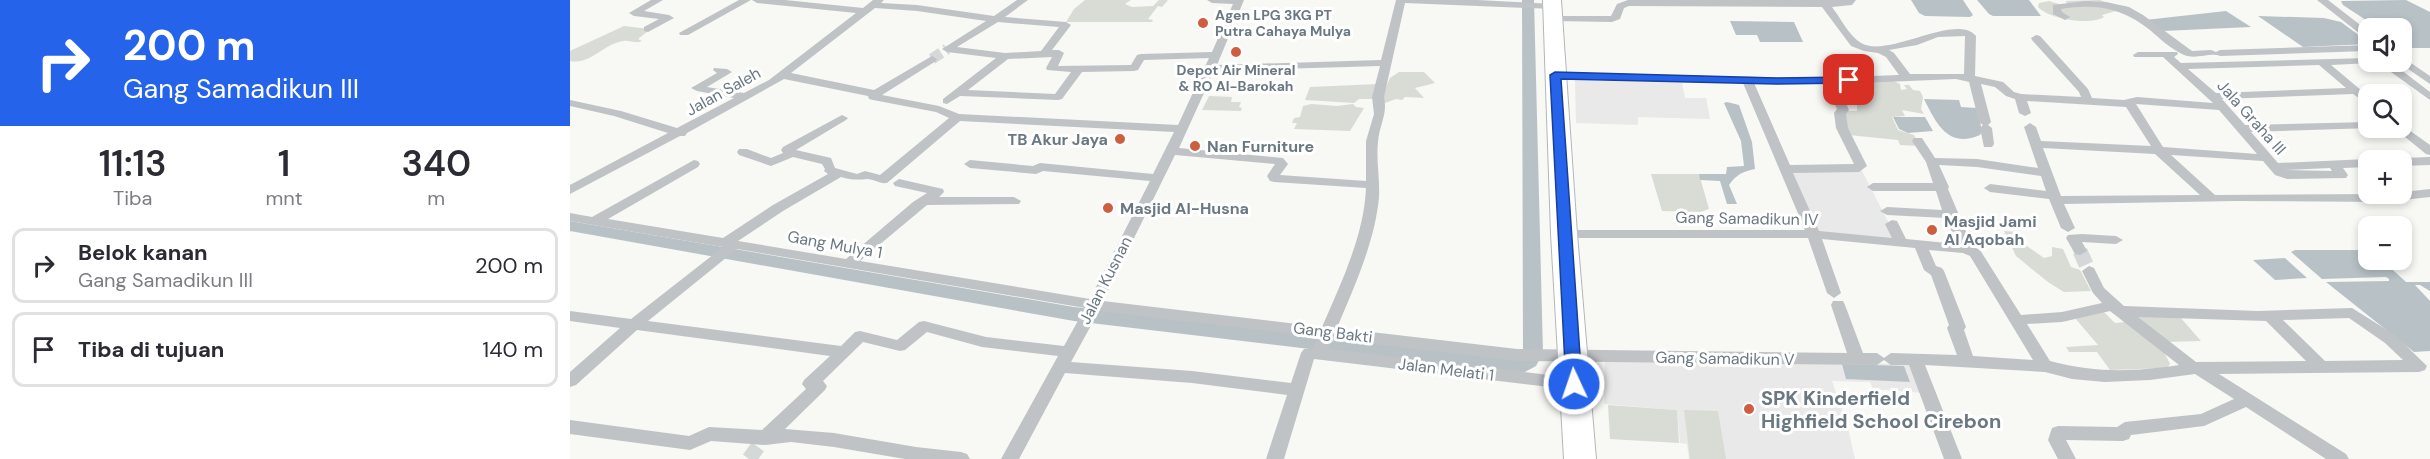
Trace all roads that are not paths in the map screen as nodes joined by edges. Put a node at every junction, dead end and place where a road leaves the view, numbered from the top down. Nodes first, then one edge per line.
1 (658, 0) edge
2 (746, 0) edge
3 (757, 0) edge
4 (1023, 0) edge
5 (1212, 0) edge
6 (1401, 0) edge
7 (1406, 0) edge
8 (1851, 0) edge
9 (2322, 0) edge
10 (1234, 1) edge
11 (1511, 2) edge
12 (1737, 2) edge
13 (1824, 2) edge
14 (1698, 3) edge
15 (872, 5) edge
16 (1549, 8) edge
17 (2065, 17) dead end
18 (669, 18) junction
19 (680, 19) dead end
20 (996, 19) junction
21 (2358, 27) edge
22 (648, 29) dead end
23 (684, 33) dead end
24 (2036, 38) dead end
25 (2358, 48) edge
26 (1878, 49) junction
27 (1044, 54) junction
28 (2190, 54) junction
29 (1216, 55) junction
30 (2138, 55) dead end
31 (2166, 55) junction
32 (1005, 56) junction
33 (932, 59) tunnel mouth
34 (2358, 61) edge
35 (2321, 62) junction
36 (1387, 63) junction
37 (2180, 66) junction
38 (1210, 68) junction
39 (2412, 68) edge
40 (1079, 69) junction
41 (718, 70) dead end
42 (2397, 72) edge
43 (783, 75) junction
44 (1555, 75) junction
45 (1906, 77) junction
46 (1747, 80) junction
47 (1971, 80) junction
48 (1830, 81) junction
49 (2430, 81) edge
50 (2357, 91) joint
51 (957, 93) junction
52 (876, 94) junction
53 (1047, 96) junction
54 (2213, 96) junction
55 (746, 97) junction
56 (2020, 97) junction
57 (2430, 97) edge
58 (947, 101) dead end
59 (2088, 102) junction
60 (570, 103) edge
61 (2129, 103) junction
62 (2223, 107) junction
63 (2025, 113) dead end
64 (957, 117) junction
65 (842, 118) dead end
66 (1029, 120) junction
67 (2358, 125) edge
68 (2030, 127) dead end
69 (1181, 129) junction
70 (2242, 129) junction
71 (681, 133) junction
72 (2412, 137) edge
73 (1918, 141) dead end
74 (1988, 144) dead end
75 (2036, 144) junction
76 (1171, 151) junction
77 (2430, 151) edge
78 (743, 152) dead end
79 (2160, 152) junction
80 (792, 153) junction
81 (1933, 160) junction
82 (2430, 161) edge
83 (2269, 162) junction
84 (2412, 162) edge
85 (2358, 163) edge
86 (694, 164) dead end
87 (970, 164) dead end
88 (833, 169) junction
89 (1787, 169) junction
90 (2046, 173) junction
91 (1157, 178) junction
92 (899, 183) dead end
93 (1372, 185) junction
94 (1873, 187) dead end
95 (1943, 187) junction
96 (1990, 188) dead end
97 (570, 190) edge
98 (2430, 193) edge
99 (2055, 198) junction
100 (2212, 199) junction
101 (924, 201) junction
102 (1014, 201) dead end
103 (1951, 214) junction
104 (570, 217) edge
105 (593, 222) junction
106 (1564, 234) junction
107 (1813, 235) junction
108 (2116, 240) dead end
109 (1902, 244) junction
110 (1920, 246) junction
111 (726, 249) junction
112 (1966, 249) junction
113 (847, 265) junction
114 (2089, 271) tunnel mouth
115 (1093, 307) junction
116 (2117, 308) junction
117 (2269, 315) junction
118 (570, 316) edge
119 (2017, 320) junction
120 (634, 324) junction
121 (1323, 343) junction
122 (844, 352) junction
123 (1068, 352) junction
124 (1573, 356) junction
125 (1857, 358) junction
126 (1916, 359) junction
127 (1967, 361) junction
128 (2045, 366) junction
129 (2320, 366) junction
130 (1060, 367) junction
131 (2195, 367) junction
132 (2424, 371) edge
133 (570, 381) edge
134 (1574, 384) junction
135 (1296, 390) junction
136 (2246, 400) junction
137 (570, 427) edge
138 (765, 438) junction
139 (961, 459) edge
140 (1010, 459) edge
141 (1275, 459) edge
142 (1580, 459) edge
143 (1953, 459) edge
144 (2067, 459) edge
145 (2340, 459) edge

1 - 18 street
2 - 23 street
3 - 15 street
4 - 20 street
5 - 10 street
6 - 36 street
7 - 11 street
8 - 13 street
9 - 21 street
10 - 29 street, Jalan Kusnan
11 - 16 street
12 - 13 street
12 - 14 street
13 - 26 street
14 - 16 street
15 - 20 street
15 - 43 street, Jalan Saleh
16 - 44 highway
17 - 28 street
18 - 19 street
18 - 22 street
20 - 27 street
20 - 32 street
24 - 59 street
25 - 28 street
26 - 45 street
26 - 47 street
27 - 32 street
27 - 40 street
28 - 31 street
29 - 38 street, Jalan Kusnan
29 - 40 street
30 - 31 street
31 - 37 street, Jala Graha III
32 - 51 street
33 - 52 street
34 - 35 street
35 - 37 street
35 - 50 street
36 - 38 street
36 - 93 street
37 - 54 street, Jala Graha III
38 - 69 street, Jalan Kusnan
39 - 49 street
40 - 53 street
41 - 55 street
42 - 57 street
43 - 52 street
43 - 55 street, Jalan Saleh
44 - 46 street
44 - 106 highway
45 - 47 street
45 - 48 street
46 - 48 street
46 - 89 street
47 - 56 street
47 - 74 street
48 - 89 street
50 - 54 street
51 - 53 street
51 - 58 street
52 - 64 street
53 - 66 street
54 - 62 street, Jala Graha III
55 - 71 street, Jalan Saleh
56 - 59 street
56 - 63 street
59 - 61 street
60 - 71 street
61 - 62 street
61 - 79 street
62 - 70 street, Jala Graha III
64 - 66 street
64 - 88 street
65 - 80 street
66 - 69 street
67 - 70 street
68 - 75 street
69 - 76 street, Jalan Kusnan
70 - 83 street, Jala Graha III
71 - 97 street, Jalan Saleh
72 - 77 street
73 - 81 street
75 - 79 street
75 - 90 street
76 - 91 street, Jalan Kusnan
76 - 93 street
78 - 80 street
79 - 83 street
79 - 100 street
80 - 88 street
81 - 90 street
81 - 95 street
82 - 84 street
83 - 85 street
86 - 105 street
87 - 91 street
88 - 111 street
89 - 107 street
90 - 99 street
91 - 115 street, Jalan Kusnan
92 - 101 street
93 - 121 street
94 - 95 street
95 - 103 street
96 - 99 street
98 - 100 street
99 - 100 street
99 - 108 street
101 - 102 street
101 - 113 street
103 - 109 street
103 - 112 street
104 - 105 street, Gang Mulya 1
105 - 111 street, Gang Mulya 1
106 - 107 street, Gang Samadikun IV
106 - 124 highway
107 - 109 street, Gang Samadikun IV
107 - 125 street
109 - 110 street, Gang Samadikun IV
110 - 112 street, Gang Samadikun IV
110 - 127 street
111 - 113 street, Gang Mulya 1
111 - 120 street
112 - 119 street
113 - 115 street, Gang Mulya 1
114 - 116 street
115 - 121 street, Gang Bakti
115 - 123 street, Jalan Kusnan
116 - 117 street
116 - 119 street
116 - 131 street
117 - 129 street
117 - 132 street
118 - 120 street
119 - 128 street
120 - 122 street
120 - 133 street
121 - 124 street, Gang Bakti
121 - 134 street, Jalan Melati 1
121 - 135 street
122 - 123 street
122 - 138 street
123 - 130 street, Jalan Kusnan
124 - 125 street, Gang Samadikun V
124 - 134 highway
125 - 126 street, Gang Samadikun V
126 - 127 street, Gang Samadikun V
126 - 143 street
127 - 128 street, Gang Samadikun V
128 - 131 street, Gang Samadikun V
129 - 131 street, Gang Samadikun V
129 - 132 street, Gang Samadikun V
130 - 135 street
130 - 140 street, Jalan Kusnan
131 - 136 street
134 - 142 highway
135 - 141 street
136 - 144 street
136 - 145 street
137 - 138 street
138 - 139 street

